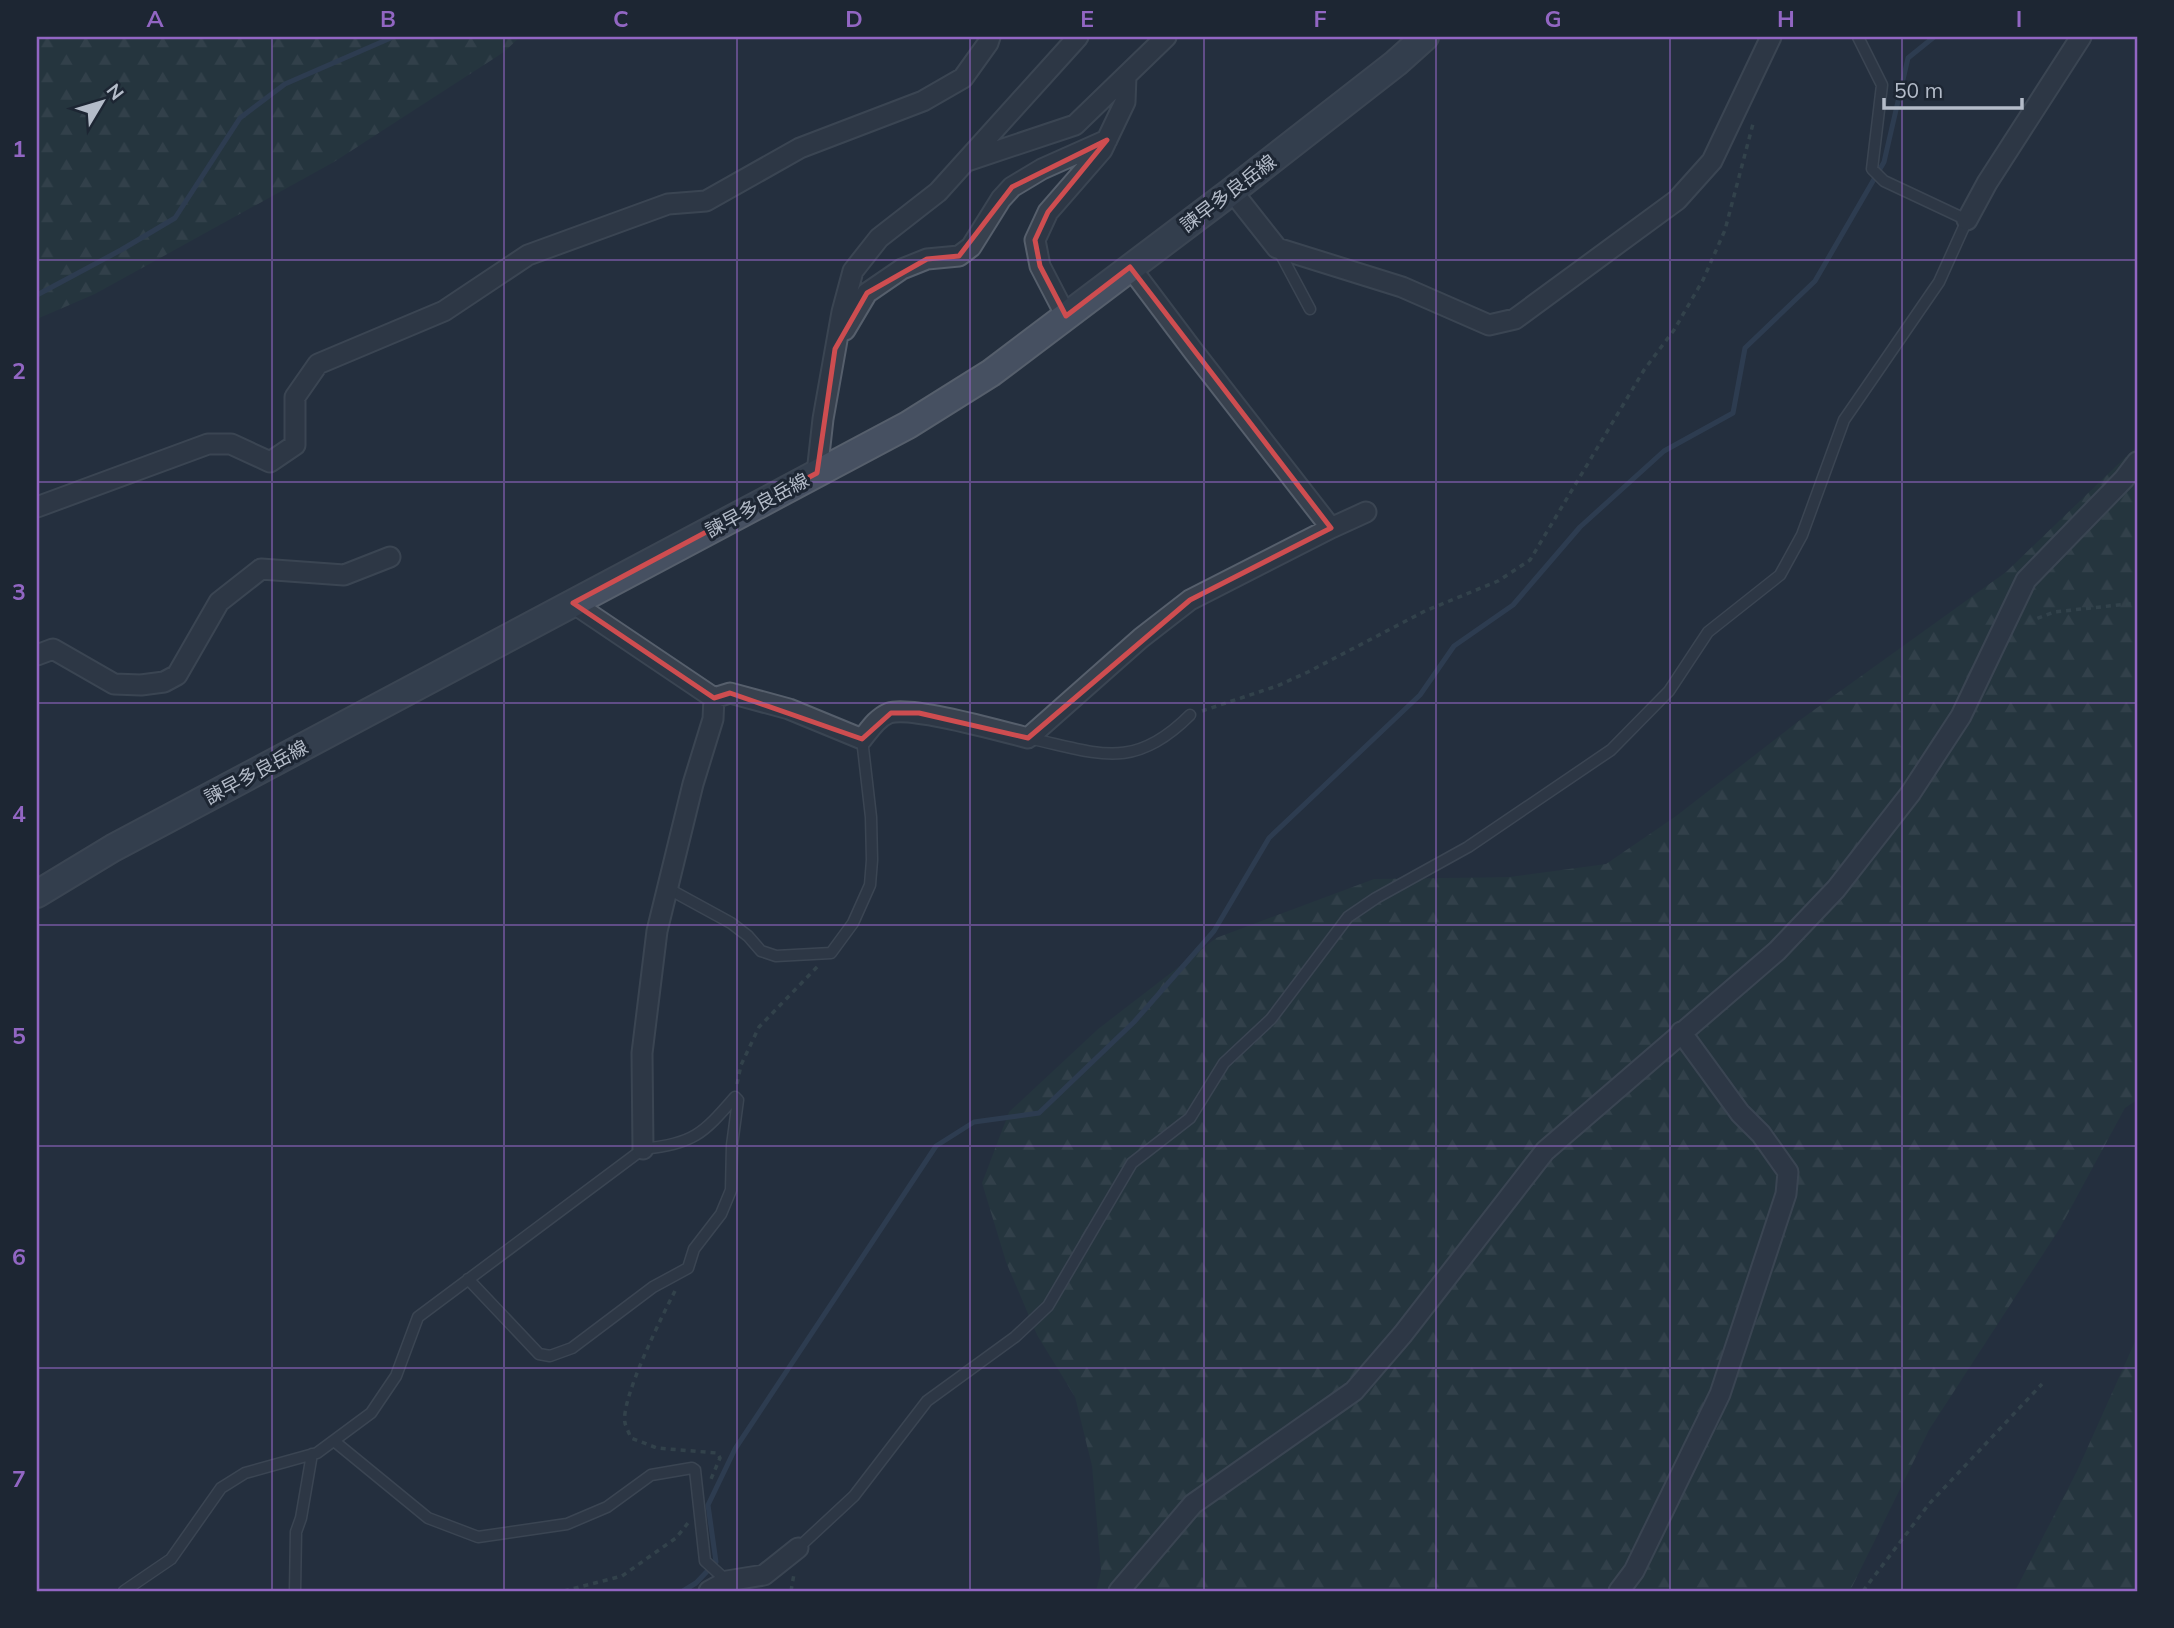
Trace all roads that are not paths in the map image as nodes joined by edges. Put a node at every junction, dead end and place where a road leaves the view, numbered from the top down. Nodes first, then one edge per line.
1 (990, 37) edge
2 (1078, 37) edge
3 (1166, 37) edge
4 (1425, 37) edge
5 (1771, 37) edge
6 (1858, 37) edge
7 (2081, 37) edge
8 (1126, 76) junction
9 (1107, 141) junction
10 (965, 162) junction
11 (1232, 191) junction
12 (1967, 220) junction
13 (1277, 248) junction
14 (1130, 267) junction
15 (1310, 309) dead end
16 (1066, 316) junction
17 (835, 349) junction
18 (2137, 462) edge
19 (817, 474) junction
20 (37, 507) edge
21 (1366, 512) dead end
22 (1331, 528) junction
23 (390, 557) dead end
24 (573, 603) junction
25 (37, 654) edge
26 (713, 698) junction
27 (1191, 715) road end
28 (1028, 738) junction
29 (863, 739) junction
30 (667, 888) junction
31 (37, 894) edge
32 (1681, 1032) junction
33 (643, 1149) junction
34 (468, 1279) junction
35 (334, 1441) junction
36 (312, 1454) junction
37 (798, 1548) joint
38 (719, 1582) edge
39 (124, 1591) edge
40 (295, 1591) edge
41 (1119, 1591) edge
42 (1619, 1591) edge

1 - 20 street
2 - 10 street
3 - 8 street
4 - 11 main road, 諫早多良岳線
5 - 13 street
6 - 12 lane
7 - 12 street
8 - 9 street
8 - 10 street
9 - 16 street
9 - 17 street
10 - 17 street
11 - 13 street
11 - 14 main road, 諫早多良岳線
12 - 37 lane
13 - 15 lane
14 - 16 main road, 諫早多良岳線
14 - 22 street
16 - 19 main road, 諫早多良岳線
17 - 19 street
18 - 32 street
19 - 24 main road, 諫早多良岳線
21 - 22 street
22 - 28 street
23 - 25 street
24 - 26 street
24 - 31 main road, 諫早多良岳線
26 - 29 street
26 - 30 street
27 - 28 lane
28 - 29 street
29 - 30 lane
30 - 33 street
32 - 41 street
32 - 42 street
33 - 34 lane
33 - 34 lane
34 - 35 lane
35 - 36 lane
35 - 38 lane
36 - 39 lane
36 - 40 lane
37 - 38 street

